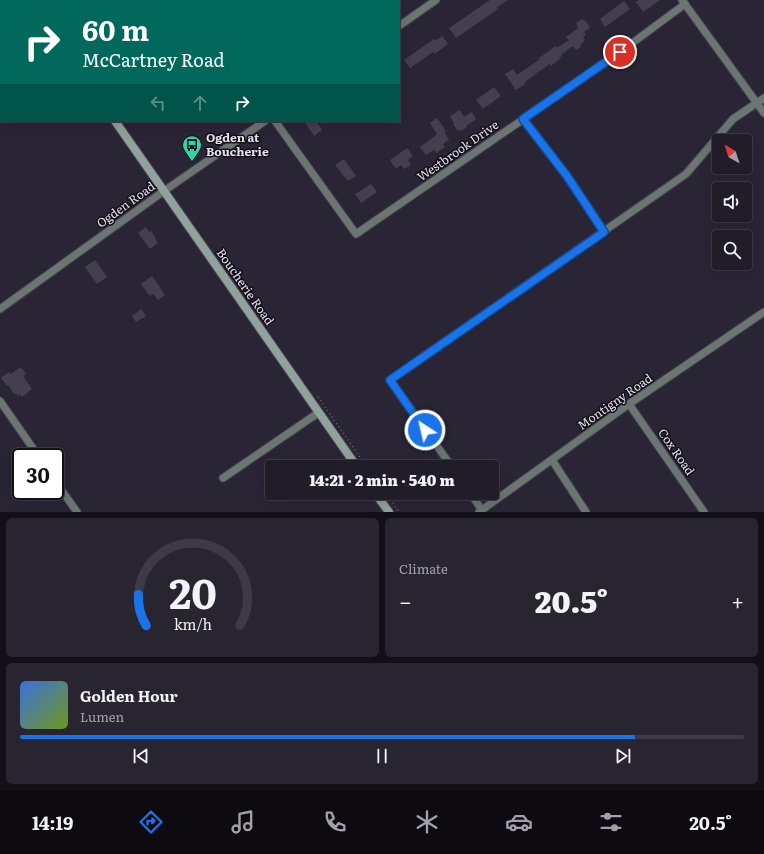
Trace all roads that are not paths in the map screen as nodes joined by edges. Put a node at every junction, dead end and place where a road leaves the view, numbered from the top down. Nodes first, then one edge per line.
1 (436, 0) edge
2 (683, 2) edge
3 (400, 25) edge
4 (764, 98) edge
5 (757, 102) junction
6 (764, 113) edge
7 (523, 119) junction
8 (116, 122) edge
9 (264, 122) edge
10 (277, 122) edge
11 (164, 191) junction
12 (604, 232) junction
13 (0, 309) edge
14 (764, 312) edge
15 (0, 401) edge
16 (630, 404) junction
17 (318, 413) junction
18 (33, 448) edge
19 (352, 460) edge
20 (447, 460) edge
21 (552, 460) junction
22 (223, 478) dead end
23 (64, 493) edge
24 (380, 500) edge
25 (474, 500) edge
26 (481, 511) edge
27 (77, 512) edge
28 (389, 512) edge
29 (586, 512) edge
30 (704, 512) edge

1 - 3 street
2 - 5 street
2 - 7 street, Westbrook Drive
4 - 5 street
5 - 6 street
5 - 12 street
7 - 10 street, Westbrook Drive
7 - 12 street
8 - 11 main road, Boucherie Road
9 - 11 street, Ogden Road
11 - 13 street, Ogden Road
11 - 17 main road, Boucherie Road
12 - 20 street
14 - 16 street, Montigny Road
15 - 18 street
16 - 21 street, Montigny Road
16 - 30 street, Cox Road
17 - 19 main road, Boucherie Road
17 - 22 street
21 - 26 street, Montigny Road
21 - 29 street
23 - 27 street
24 - 28 main road
25 - 26 street

